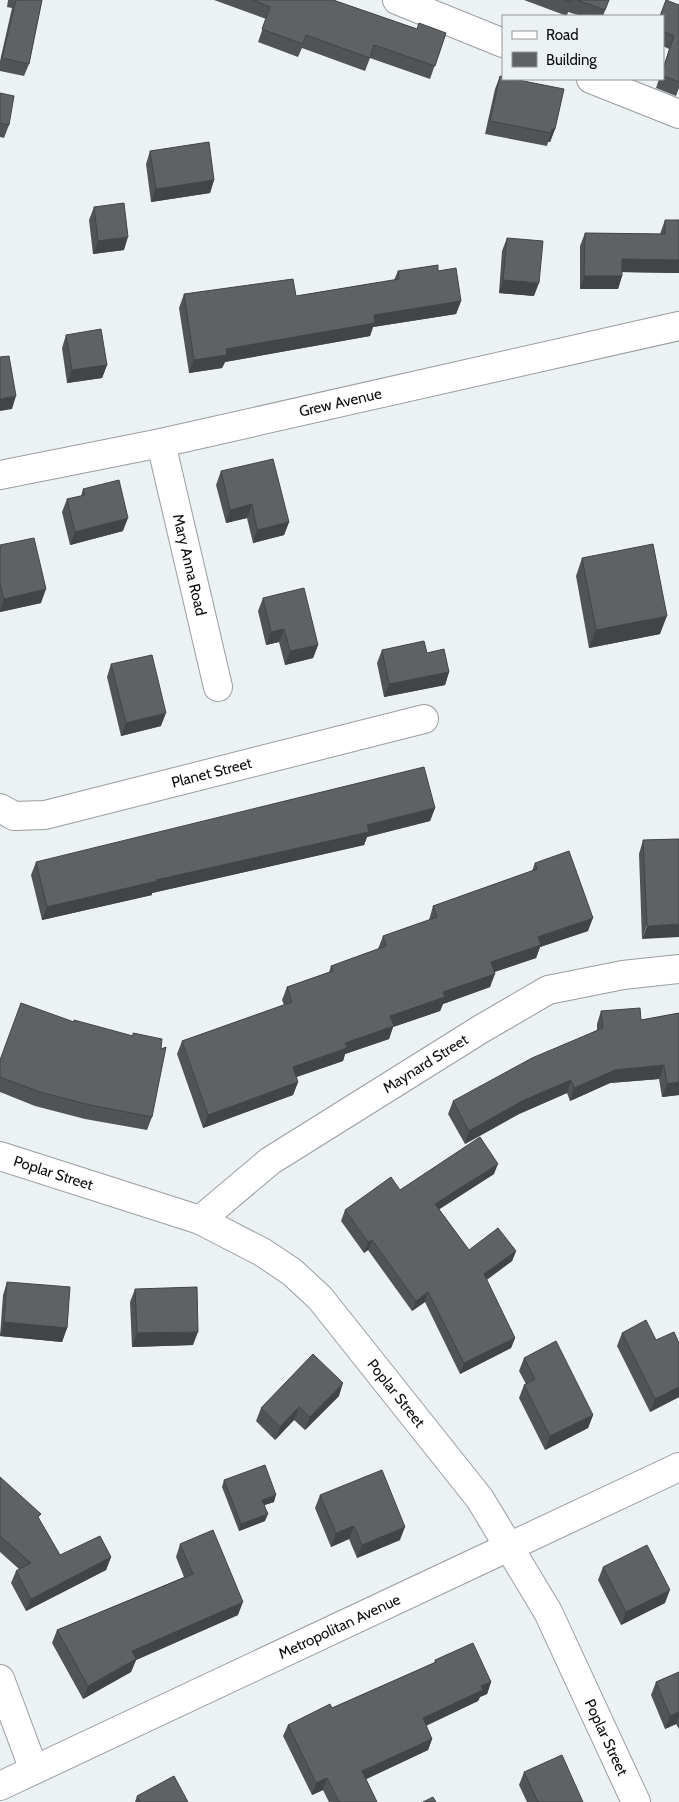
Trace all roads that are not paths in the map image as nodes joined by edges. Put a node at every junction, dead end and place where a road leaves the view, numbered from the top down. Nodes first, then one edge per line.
1 (397, 0) edge
2 (502, 43) edge
3 (594, 80) edge
4 (679, 114) edge
5 (679, 326) edge
6 (161, 443) junction
7 (0, 476) edge
8 (218, 687) dead end
9 (424, 720) dead end
10 (0, 808) edge
11 (679, 969) edge
12 (0, 1156) edge
13 (200, 1220) junction
14 (679, 1466) edge
15 (509, 1546) junction
16 (0, 1679) edge
17 (34, 1770) junction
18 (0, 1786) edge
19 (636, 1802) edge

1 - 2 street
3 - 4 street
5 - 6 street, Grew Avenue
6 - 7 street, Grew Avenue
6 - 8 street, Mary Anna Road
9 - 10 street, Planet Street
11 - 13 street, Maynard Street
12 - 13 street, Poplar Street
13 - 15 street, Poplar Street
14 - 15 street, Metropolitan Avenue
15 - 17 street, Metropolitan Avenue
15 - 19 street, Poplar Street
16 - 17 street
17 - 18 street, Metropolitan Avenue

